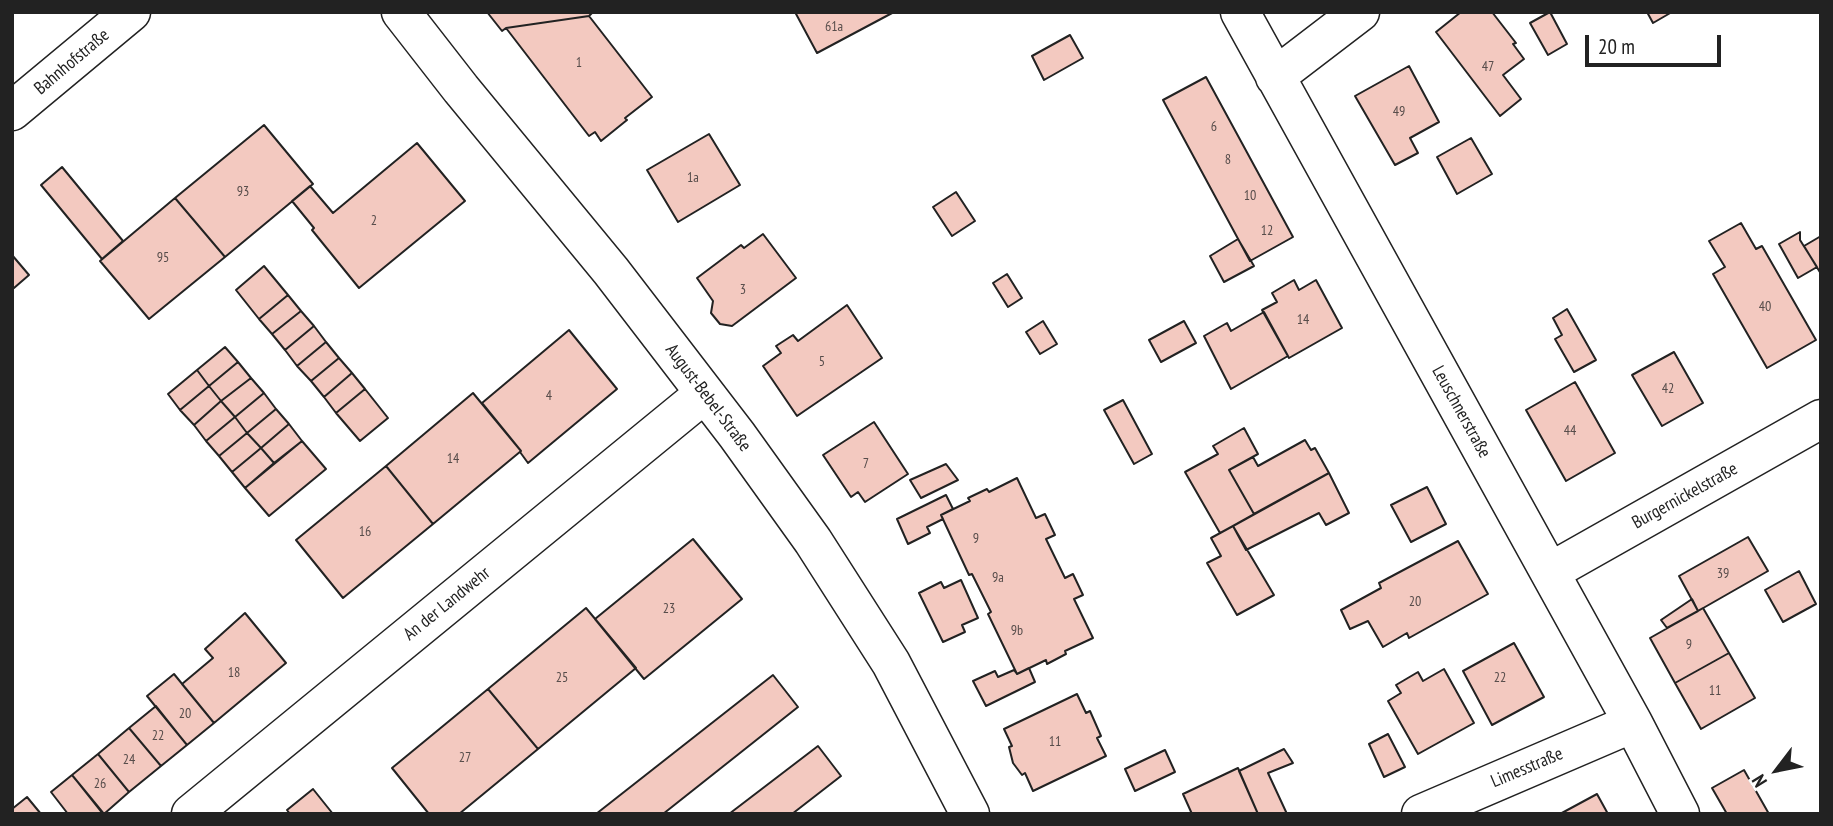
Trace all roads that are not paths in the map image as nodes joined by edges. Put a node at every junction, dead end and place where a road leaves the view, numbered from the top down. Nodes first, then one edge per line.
1 (131, 12) edge
2 (401, 12) edge
3 (1240, 12) edge
4 (1360, 12) edge
5 (1275, 77) junction
6 (12, 111) edge
7 (704, 394) junction
8 (1821, 419) edge
9 (1550, 572) junction
10 (1633, 723) junction
11 (191, 814) edge
12 (970, 814) edge
13 (1422, 814) edge
14 (1680, 814) edge

1 - 6 street, Bahnhofstraße
2 - 7 street, August-Bebel-Straße
3 - 5 street, Leuschnerstraße
4 - 5 street
5 - 9 street, Leuschnerstraße
7 - 11 street, An der Landwehr
7 - 12 street, August-Bebel-Straße
8 - 9 street, Burgernickelstraße
9 - 10 street, Leuschnerstraße
10 - 13 street, Limesstraße
10 - 14 street, Leuschnerstraße

